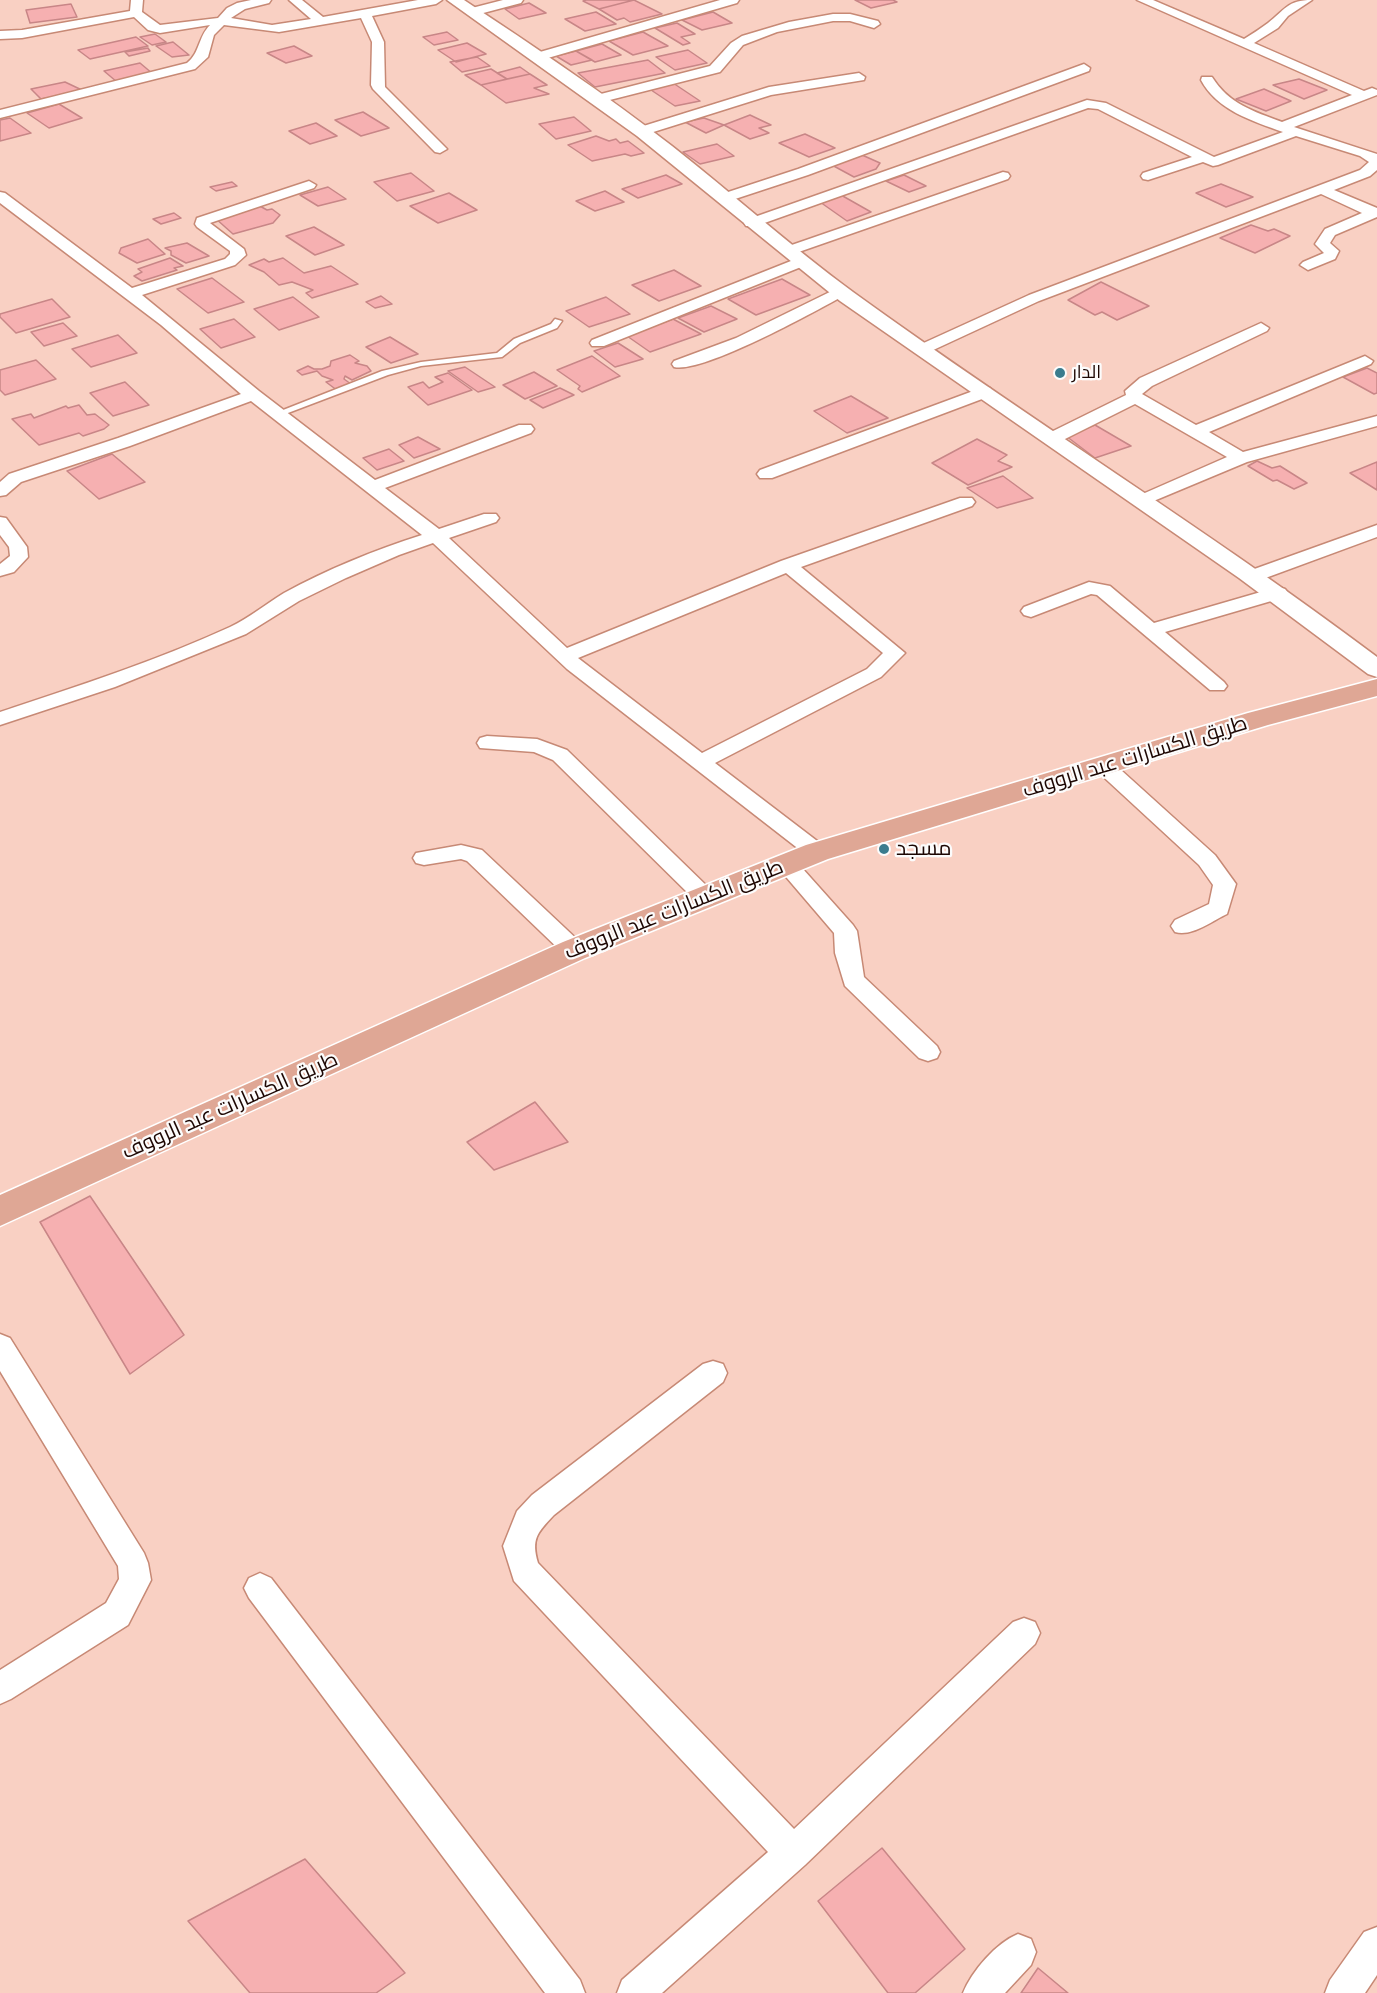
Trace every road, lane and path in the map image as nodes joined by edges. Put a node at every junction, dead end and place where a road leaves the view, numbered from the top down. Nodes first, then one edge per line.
1 (265, 0) edge
2 (295, 0) edge
3 (436, 0) edge
4 (454, 0) edge
5 (517, 0) edge
6 (733, 0) edge
7 (1143, 0) edge
8 (1306, 0) edge
9 (136, 6) edge
10 (472, 12) junction
11 (365, 14) junction
12 (222, 21) junction
13 (322, 22) junction
14 (874, 24) dead end
15 (0, 34) edge
16 (1246, 43) junction
17 (537, 57) junction
18 (1084, 68) dead end
19 (859, 77) dead end
20 (1207, 80) dead end
21 (1377, 90) edge
22 (1364, 95) junction
23 (598, 99) junction
24 (0, 114) edge
25 (1289, 129) junction
26 (642, 131) junction
27 (440, 149) dead end
28 (1202, 158) junction
29 (1371, 175) edge
30 (1003, 176) dead end
31 (1148, 176) dead end
32 (309, 185) dead end
33 (1321, 189) junction
34 (724, 198) junction
35 (2, 199) edge
36 (1376, 213) edge
37 (751, 223) junction
38 (794, 257) junction
39 (1308, 265) dead end
40 (840, 292) junction
41 (130, 294) junction
42 (558, 321) dead end
43 (1261, 328) dead end
44 (598, 343) dead end
45 (922, 349) junction
46 (1365, 361) dead end
47 (680, 364) dead end
48 (984, 392) junction
49 (254, 395) junction
50 (1135, 396) junction
51 (278, 414) junction
52 (1377, 421) edge
53 (525, 429) dead end
54 (1197, 432) junction
55 (1053, 438) junction
56 (1241, 458) junction
57 (766, 474) dead end
58 (373, 487) junction
59 (0, 491) edge
60 (1144, 500) junction
61 (966, 502) dead end
62 (490, 518) dead end
63 (0, 522) edge
64 (1377, 531) edge
65 (437, 537) junction
66 (788, 565) junction
67 (0, 570) edge
68 (1253, 576) junction
69 (1278, 593) junction
70 (1030, 611) dead end
71 (1150, 630) junction
72 (564, 656) junction
73 (1377, 669) edge
74 (1217, 686) dead end
75 (1377, 687) edge
76 (0, 719) edge
77 (488, 743) dead end
78 (700, 762) junction
79 (1104, 766) junction
80 (817, 852) junction
81 (424, 858) dead end
82 (786, 864) junction
83 (704, 896) junction
84 (1182, 926) dead end
85 (574, 950) junction
86 (928, 1052) dead end
87 (0, 1210) edge
88 (0, 1346) edge
89 (712, 1373) dead end
90 (260, 1588) dead end
91 (1024, 1633) dead end
92 (0, 1688) edge
93 (793, 1853) junction
94 (1377, 1945) edge
95 (1018, 1952) dead end
96 (567, 1993) edge
97 (635, 1993) edge
98 (981, 1993) edge
99 (1343, 1993) edge

1 - 12 street
2 - 13 street
3 - 11 street
4 - 10 street
5 - 10 street
6 - 17 street
7 - 16 street
8 - 16 street
9 - 12 street
9 - 15 street
10 - 17 street
11 - 13 street
11 - 27 street
12 - 13 street
12 - 24 street
14 - 23 street
16 - 22 street
17 - 23 street
18 - 34 street
19 - 26 street
20 - 25 street
21 - 22 street
22 - 25 street
23 - 26 street
25 - 28 street
25 - 29 street
26 - 34 street
28 - 31 street
28 - 37 street
29 - 33 street
30 - 38 street
32 - 41 street
33 - 36 street
33 - 45 street
34 - 37 street
35 - 41 street
36 - 39 street
37 - 38 street
38 - 40 street
38 - 44 street
40 - 45 street
40 - 47 street
41 - 49 street
42 - 51 lane
43 - 50 street
45 - 48 street
46 - 54 street
48 - 55 street
48 - 57 street
49 - 51 street
49 - 59 street
50 - 54 street
50 - 55 street
51 - 58 street
52 - 56 street
53 - 58 street
54 - 56 street
55 - 60 street
56 - 60 street
58 - 65 street
60 - 68 street
61 - 66 street
62 - 65 street
63 - 67 street
64 - 68 street
65 - 72 street
65 - 76 street
66 - 72 street
66 - 78 street
68 - 69 street
69 - 71 street
69 - 73 street
70 - 71 street
71 - 74 street
72 - 78 street
75 - 79 main road, طريق الكسارات عبد الرووف
77 - 83 street
78 - 80 street
79 - 80 main road, طريق الكسارات عبد الرووف
79 - 84 street
80 - 82 main road, طريق الكسارات عبد الرووف
81 - 85 street
82 - 83 main road, طريق الكسارات عبد الرووف
82 - 86 street
83 - 85 main road, طريق الكسارات عبد الرووف
85 - 87 main road, طريق الكسارات عبد الرووف
88 - 92 street
89 - 93 street
90 - 96 street
91 - 93 street
93 - 97 street
94 - 99 street
95 - 98 street

